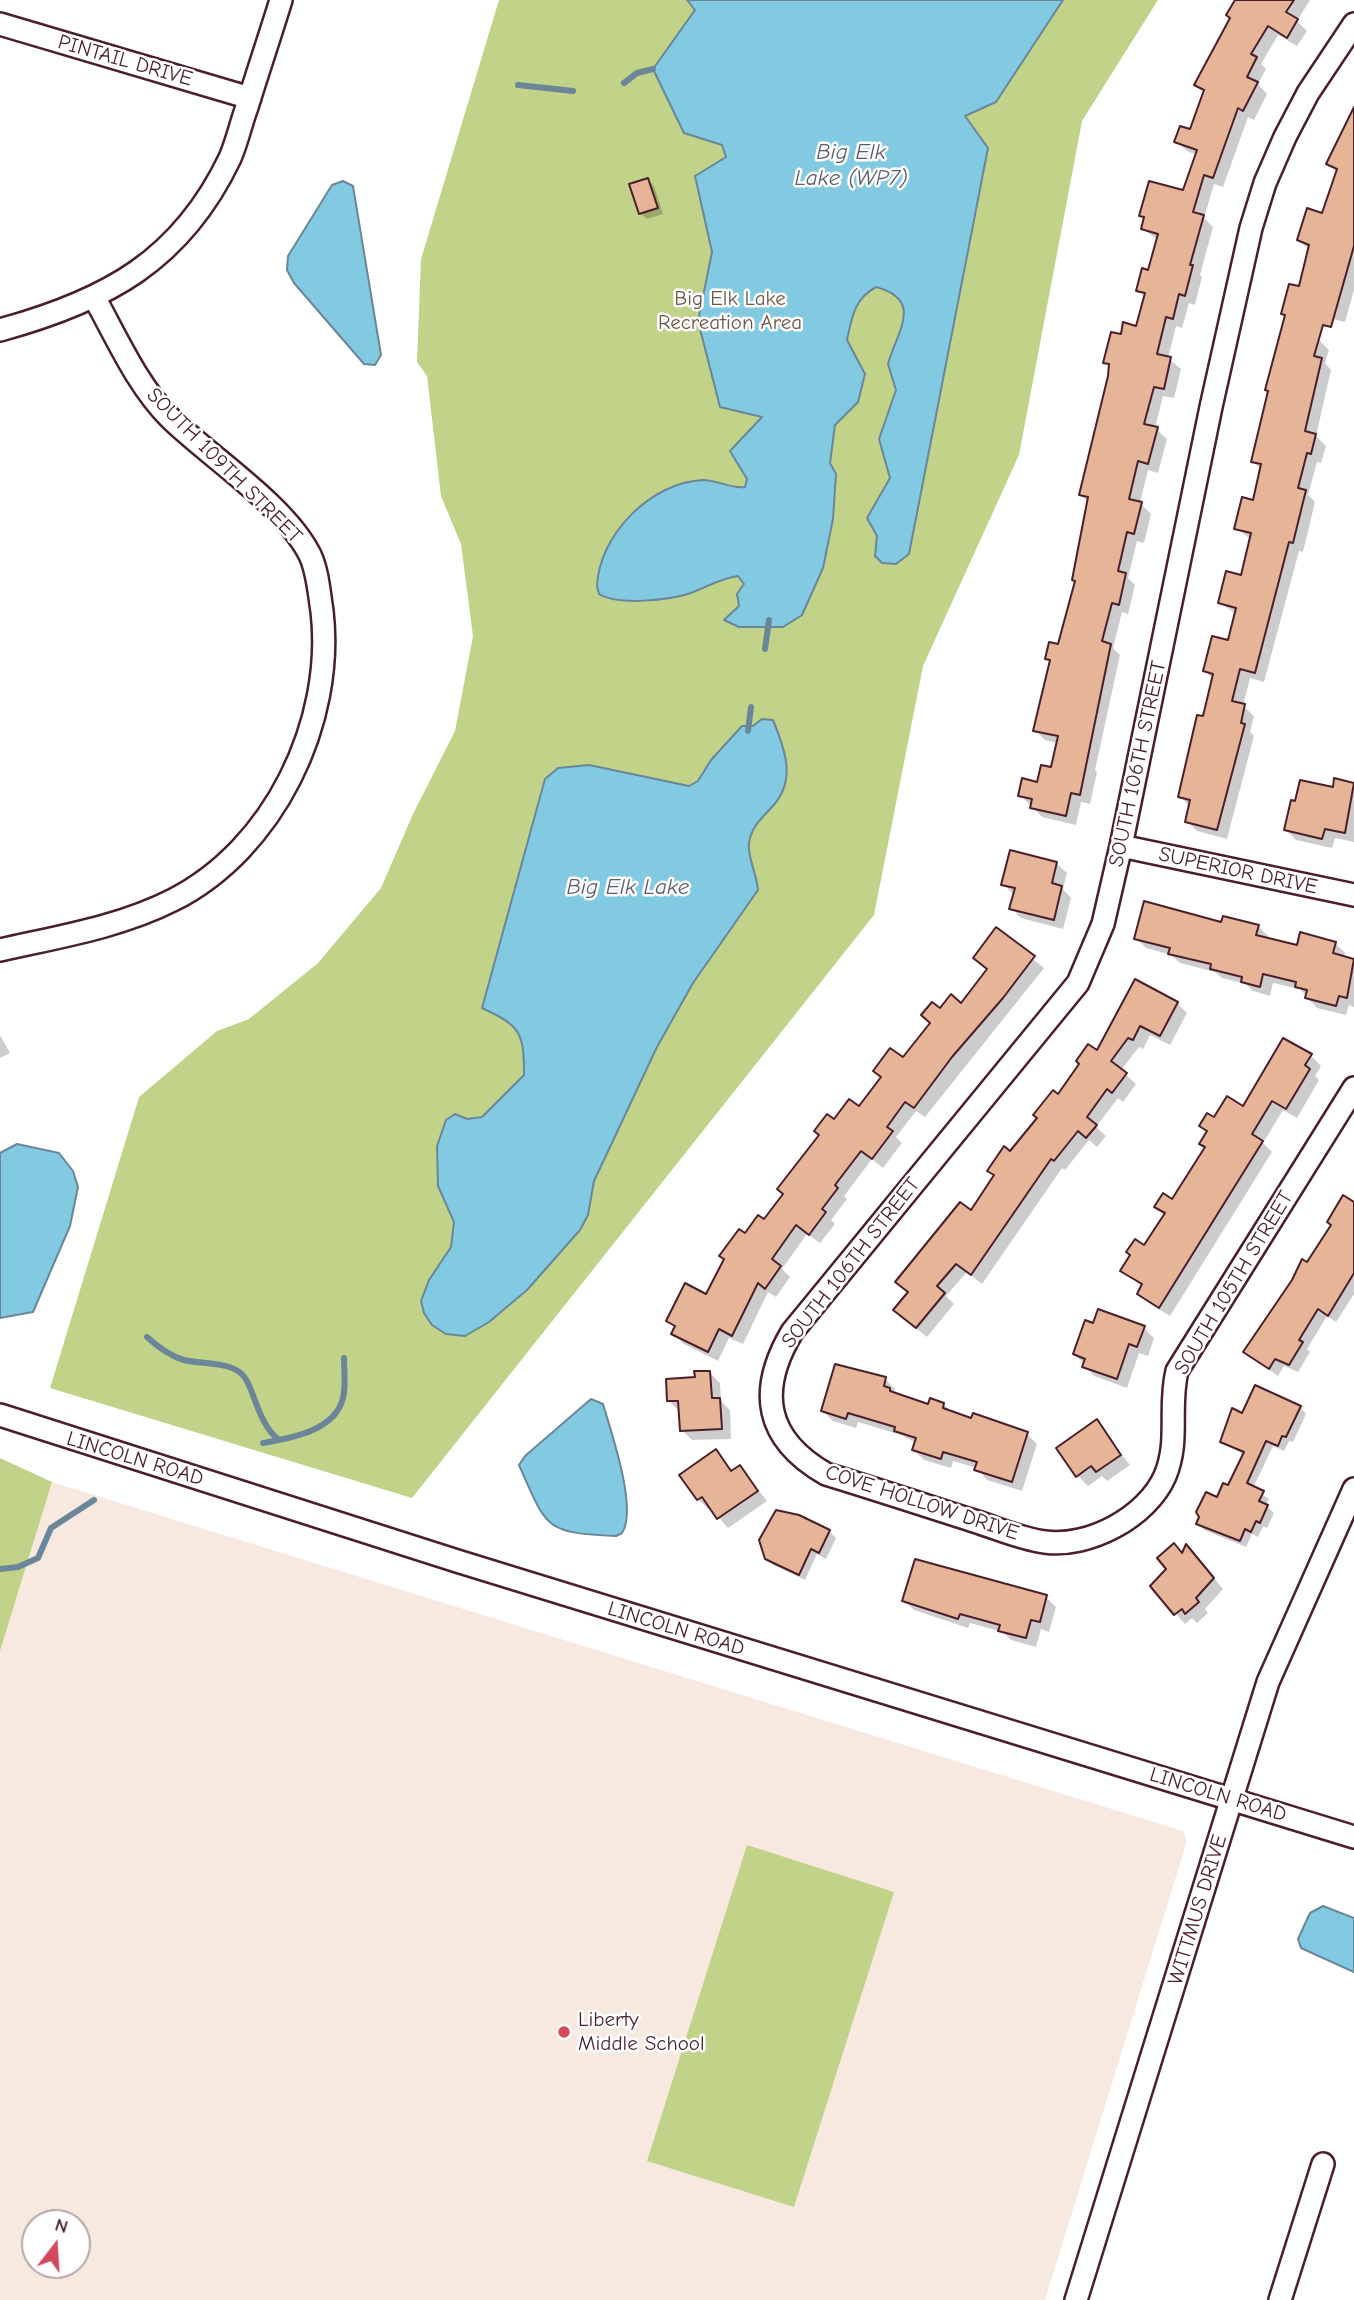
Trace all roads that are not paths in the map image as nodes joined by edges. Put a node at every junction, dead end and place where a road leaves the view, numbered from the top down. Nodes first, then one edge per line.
1 (281, 0) edge
2 (0, 24) edge
3 (1354, 24) edge
4 (250, 98) junction
5 (94, 297) junction
6 (0, 330) edge
7 (1121, 846) junction
8 (1354, 895) edge
9 (0, 950) edge
10 (1354, 1088) edge
11 (0, 1415) edge
12 (776, 1426) joint
13 (1354, 1489) edge
14 (1087, 1540) joint
15 (1232, 1799) junction
16 (1354, 1836) edge
17 (1323, 2164) dead end
18 (1076, 2300) edge
19 (1280, 2300) edge

1 - 4 street
2 - 4 street, PINTAIL DRIVE
3 - 7 street, SOUTH 106TH STREET
4 - 5 street
5 - 6 street
5 - 9 street, SOUTH 109TH STREET
7 - 8 street, SUPERIOR DRIVE
7 - 12 street, SOUTH 106TH STREET
10 - 14 street, SOUTH 105TH STREET
11 - 15 street, LINCOLN ROAD
12 - 14 street, COVE HOLLOW DRIVE
13 - 15 street, WITTMUS DRIVE
15 - 16 street, LINCOLN ROAD
15 - 18 street, WITTMUS DRIVE
17 - 19 street

